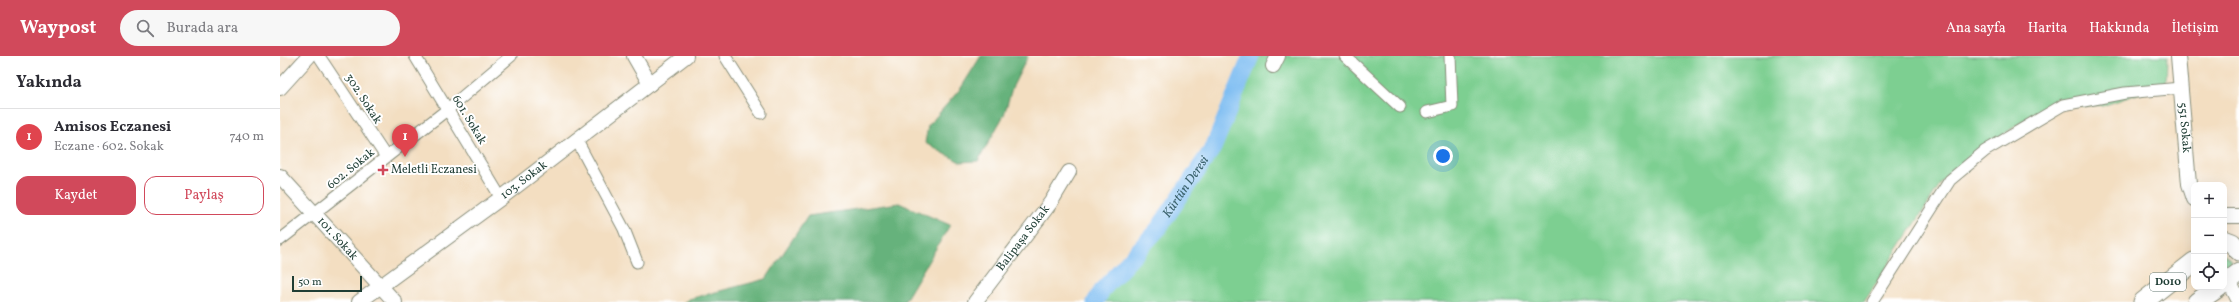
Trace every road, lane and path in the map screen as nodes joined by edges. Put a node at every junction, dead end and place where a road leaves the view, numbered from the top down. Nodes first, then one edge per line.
1 (309, 56) edge
2 (319, 56) edge
3 (415, 56) edge
4 (511, 56) edge
5 (634, 56) edge
6 (686, 56) edge
7 (725, 56) edge
8 (1345, 56) edge
9 (1450, 56) edge
10 (2178, 56) edge
11 (650, 84) junction
12 (280, 88) edge
13 (2180, 88) junction
14 (1400, 107) dead end
15 (448, 109) junction
16 (1427, 112) dead end
17 (761, 113) dead end
18 (576, 139) junction
19 (386, 157) junction
20 (1069, 172) dead end
21 (280, 176) edge
22 (2191, 190) edge
23 (500, 198) junction
24 (316, 214) junction
25 (2227, 216) edge
26 (2239, 216) edge
27 (2239, 228) edge
28 (2227, 238) edge
29 (280, 240) edge
30 (2227, 241) edge
31 (2239, 251) edge
32 (637, 262) dead end
33 (2191, 264) edge
34 (380, 286) junction
35 (2229, 287) edge
36 (359, 302) edge
37 (395, 302) edge
38 (975, 302) edge
39 (1872, 302) edge
40 (2143, 302) edge
41 (2197, 302) edge

1 - 12 street
2 - 19 street, 302. Sokak
3 - 15 street, 601. Sokak
4 - 15 street, 602. Sokak
5 - 11 street
6 - 11 street, 103. Sokak
7 - 17 street
8 - 14 street
9 - 16 street
10 - 13 street, 551 Sokak
11 - 18 street, 103. Sokak
13 - 22 street, 551 Sokak
13 - 39 street
15 - 19 street, 602. Sokak
15 - 23 street, 601. Sokak
18 - 23 street, 103. Sokak
18 - 32 street
19 - 24 street, 602. Sokak
20 - 38 street, Balipaşa Sokak
21 - 24 street, 101. Sokak
23 - 34 street, 103. Sokak
24 - 29 street, 602. Sokak
24 - 34 street, 101. Sokak
25 - 26 street
27 - 28 highway
30 - 31 highway
33 - 40 highway, D010
34 - 36 street, 103. Sokak
34 - 37 street, 101. Sokak
35 - 41 highway, D010

